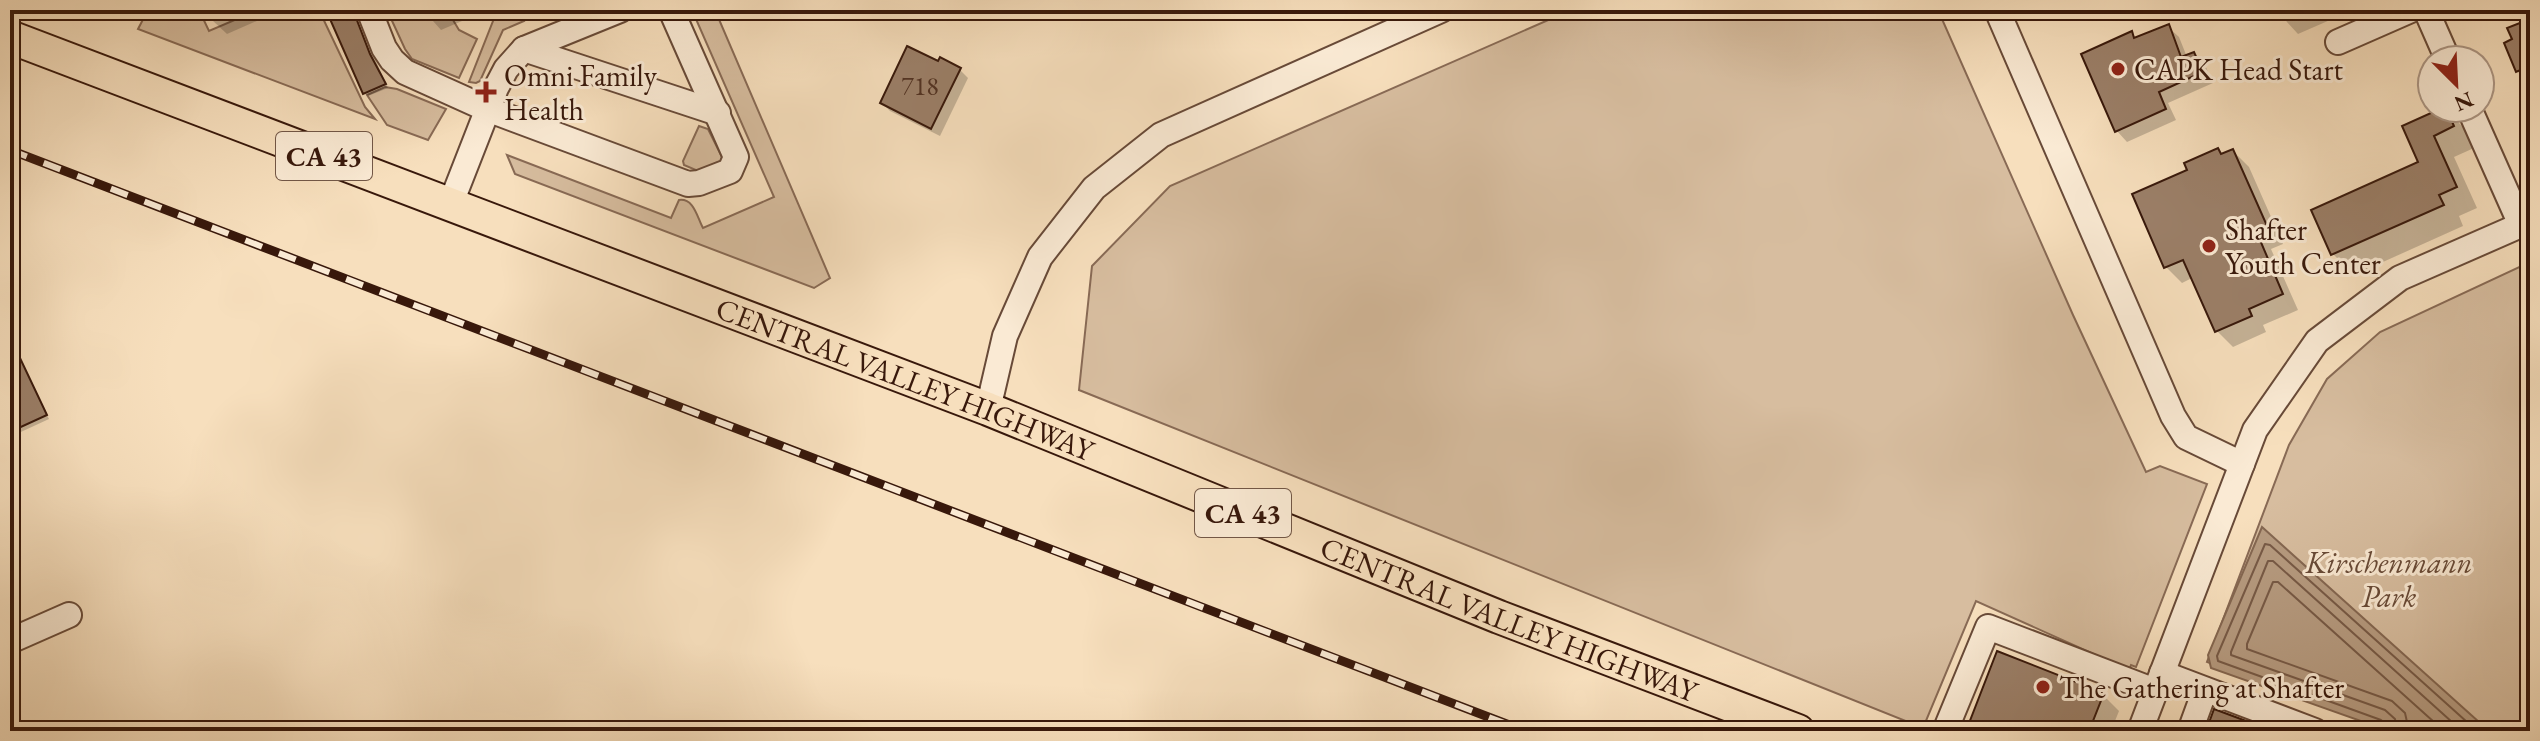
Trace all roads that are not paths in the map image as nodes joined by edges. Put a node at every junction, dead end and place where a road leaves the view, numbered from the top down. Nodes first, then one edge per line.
1 (369, 10) edge
2 (620, 10) edge
3 (671, 10) edge
4 (1441, 10) edge
5 (1997, 10) edge
6 (2411, 10) edge
7 (2426, 10) edge
8 (10, 37) edge
9 (2338, 42) dead end
10 (2441, 44) edge
11 (524, 49) junction
12 (487, 109) junction
13 (718, 113) junction
14 (2477, 124) edge
15 (451, 203) junction
16 (2525, 223) edge
17 (988, 409) junction
18 (2242, 464) junction
19 (69, 615) dead end
20 (10, 641) edge
21 (2158, 682) junction
22 (2205, 690) junction
23 (1798, 731) edge
24 (1945, 731) edge
25 (2140, 731) edge
26 (2190, 731) edge
27 (2315, 731) edge

1 - 12 street
2 - 11 street
3 - 13 street
4 - 17 street
5 - 18 street
6 - 9 street
7 - 10 street
8 - 15 main road, CENTRAL VALLEY HIGHWAY / CA 43
11 - 12 street
11 - 13 street
12 - 13 street
12 - 15 street
14 - 16 street
15 - 17 main road, CENTRAL VALLEY HIGHWAY / CA 43
16 - 18 street
17 - 23 main road, CENTRAL VALLEY HIGHWAY / CA 43
18 - 21 street
19 - 20 street
21 - 22 street
21 - 24 street
21 - 25 street
22 - 26 street
22 - 27 street

